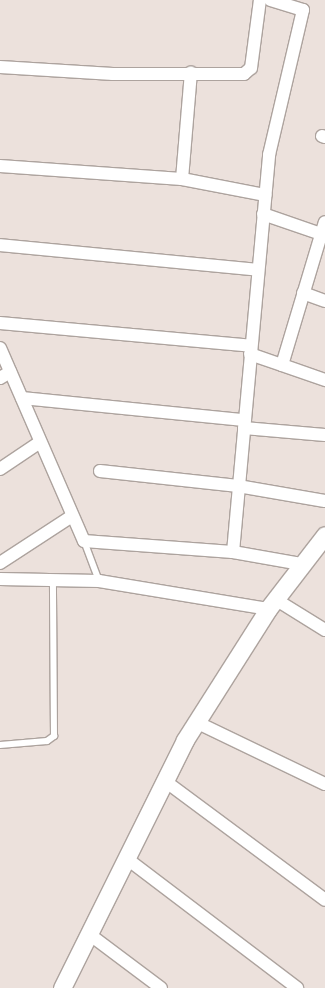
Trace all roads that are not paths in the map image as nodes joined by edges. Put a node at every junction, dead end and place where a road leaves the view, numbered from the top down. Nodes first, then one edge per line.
1 (260, 0) edge
2 (270, 0) edge
3 (304, 5) edge
4 (0, 68) edge
5 (191, 72) junction
6 (0, 166) edge
7 (182, 179) junction
8 (265, 195) junction
9 (263, 214) junction
10 (323, 228) edge
11 (0, 245) edge
12 (258, 270) junction
13 (303, 294) junction
14 (325, 301) edge
15 (0, 323) edge
16 (0, 348) edge
17 (251, 350) junction
18 (282, 365) junction
19 (5, 375) edge
20 (325, 380) edge
21 (22, 398) junction
22 (244, 424) junction
23 (325, 436) edge
24 (40, 442) junction
25 (0, 469) edge
26 (100, 470) dead end
27 (238, 486) junction
28 (325, 501) edge
29 (72, 516) junction
30 (325, 535) edge
31 (84, 541) junction
32 (233, 552) junction
33 (0, 563) edge
34 (302, 564) junction
35 (0, 579) edge
36 (53, 580) junction
37 (99, 581) junction
38 (272, 604) junction
39 (325, 630) edge
40 (196, 722) junction
41 (0, 745) edge
42 (165, 781) junction
43 (325, 784) edge
44 (126, 858) junction
45 (325, 900) edge
46 (89, 934) junction
47 (62, 988) edge
48 (161, 988) edge
49 (297, 988) edge

1 - 5 street
2 - 3 street
3 - 8 street
4 - 5 street
5 - 7 street
6 - 7 street
7 - 8 street
8 - 9 street
9 - 10 street
9 - 12 street
10 - 13 street
11 - 12 street
12 - 17 street
13 - 14 street
13 - 18 street
15 - 17 street
16 - 19 street
17 - 18 street
17 - 22 street
18 - 20 street
19 - 21 street
21 - 22 street
21 - 24 street
22 - 23 street
22 - 27 street
24 - 25 street
24 - 29 street
26 - 27 street
27 - 28 street
27 - 32 street
29 - 31 street
29 - 33 street
30 - 34 street
31 - 32 street
31 - 37 lane
32 - 34 street
34 - 38 street
35 - 36 street
36 - 37 street
36 - 41 lane
37 - 38 street
38 - 39 street
38 - 40 street
40 - 42 street
40 - 43 street
42 - 44 street
42 - 45 street
44 - 46 street
44 - 49 street
46 - 47 street
46 - 48 street

